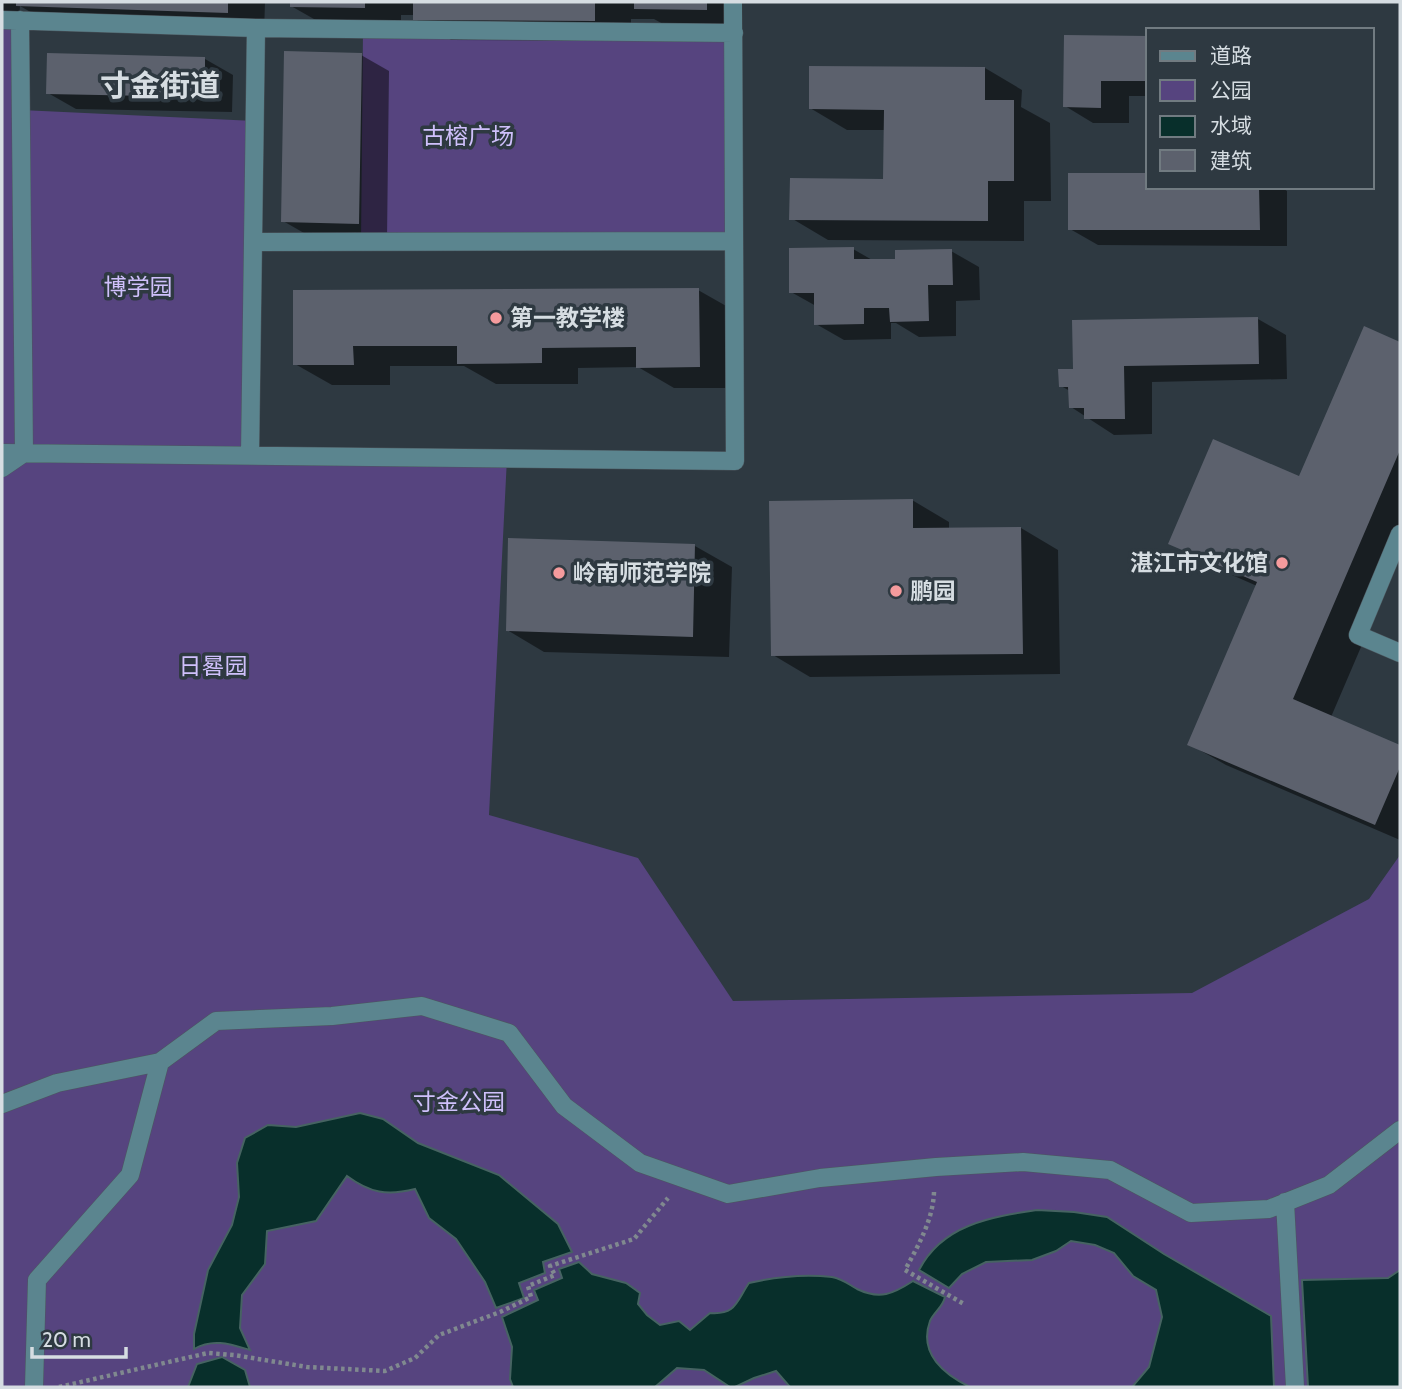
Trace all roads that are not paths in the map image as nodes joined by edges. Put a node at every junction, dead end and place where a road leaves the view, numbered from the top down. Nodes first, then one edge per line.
1 (733, 2) edge
2 (11, 20) edge
3 (256, 28) junction
4 (734, 33) junction
5 (734, 241) junction
6 (253, 242) junction
7 (2, 453) edge
8 (24, 453) junction
9 (250, 456) junction
10 (2, 468) edge
11 (1400, 534) edge
12 (1400, 653) edge
13 (160, 1062) junction
14 (2, 1104) edge
15 (1400, 1130) edge
16 (1285, 1202) junction
17 (34, 1387) edge
18 (1295, 1387) edge

1 - 4 street
2 - 3 street
2 - 8 street
3 - 4 street
3 - 6 street
4 - 5 street
5 - 6 street
5 - 9 street
6 - 9 street
7 - 8 street
8 - 9 street
8 - 10 street
11 - 12 street
13 - 14 street
13 - 16 street
13 - 17 street
15 - 16 street
16 - 18 street

